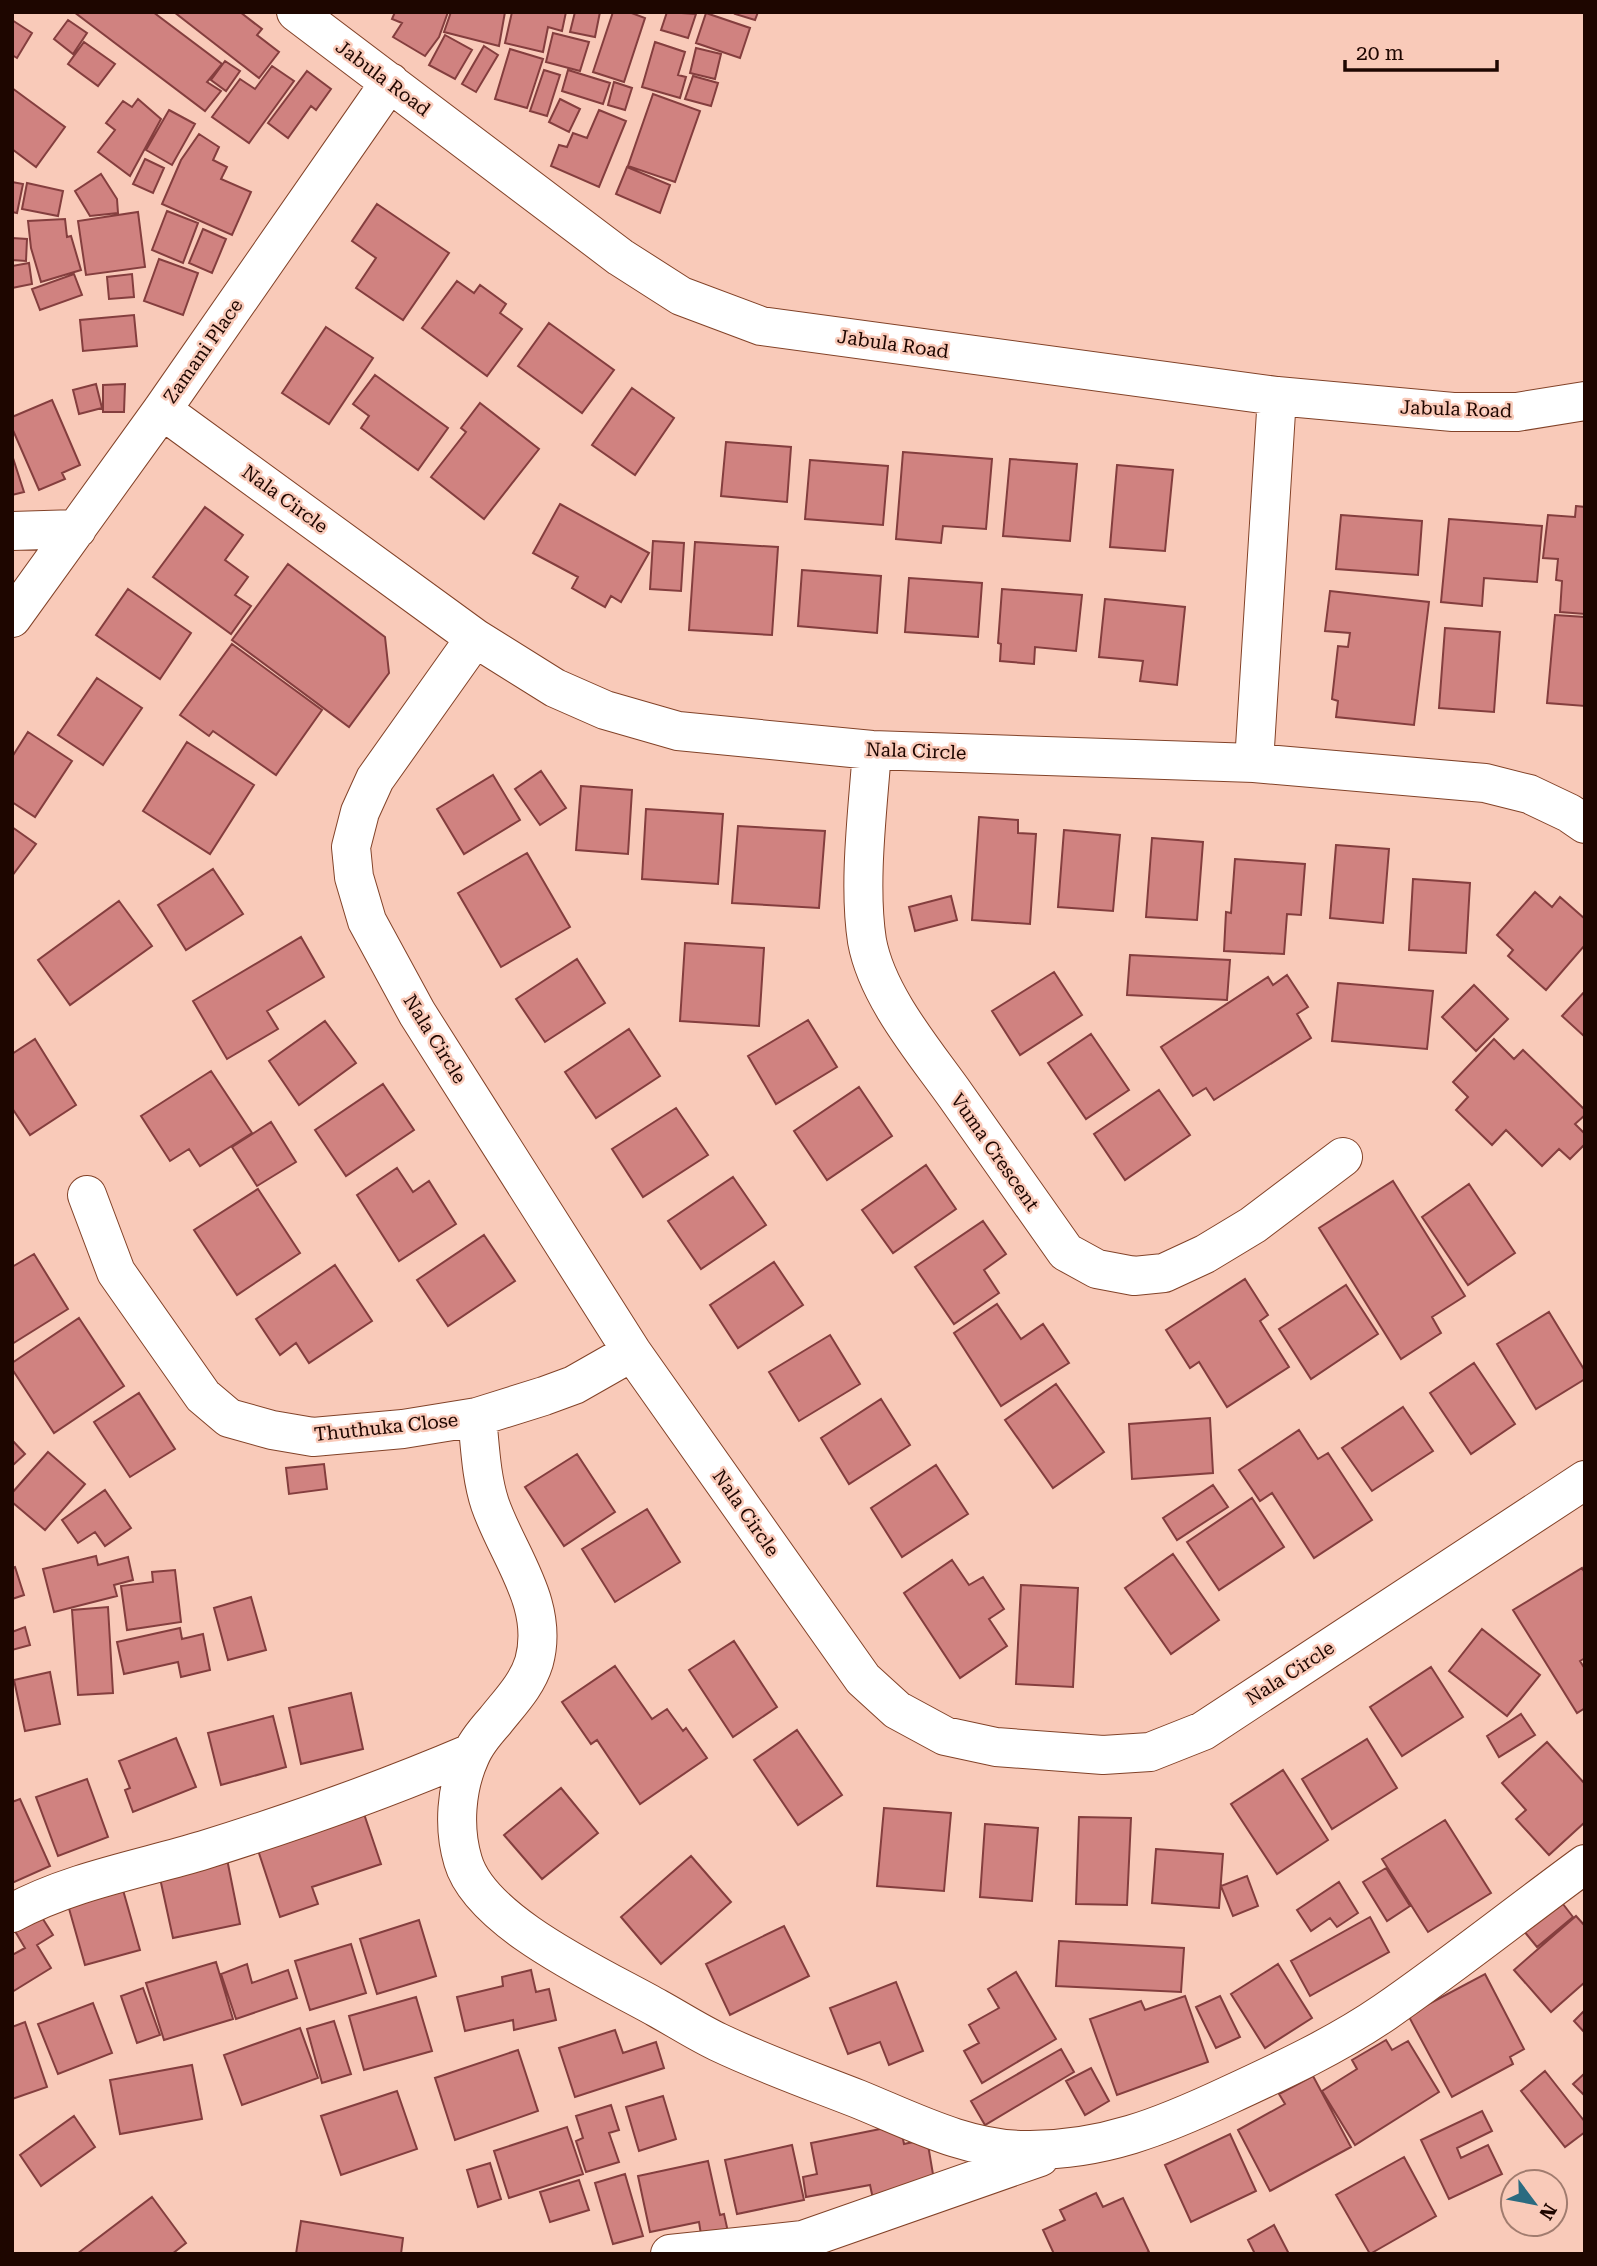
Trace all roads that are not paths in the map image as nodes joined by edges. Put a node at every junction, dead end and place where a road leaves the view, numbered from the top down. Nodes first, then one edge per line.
1 (296, 12) edge
2 (390, 82) junction
3 (1277, 396) junction
4 (1585, 401) edge
5 (162, 410) junction
6 (77, 529) junction
7 (12, 531) edge
8 (12, 618) edge
9 (475, 638) junction
10 (872, 750) junction
11 (1254, 763) junction
12 (1585, 824) edge
13 (1343, 1157) dead end
14 (87, 1195) dead end
15 (632, 1352) junction
16 (477, 1416) junction
17 (1585, 1480) edge
18 (471, 1754) junction
19 (1585, 1864) edge
20 (12, 1913) edge
21 (1062, 2149) junction
22 (670, 2254) edge

1 - 2 street, Jabula Road
2 - 3 street, Jabula Road
2 - 5 street, Zamani Place
3 - 4 street, Jabula Road
3 - 11 street
5 - 6 street, Zamani Place
5 - 9 street, Nala Circle
6 - 7 street
6 - 8 street, Zamani Place
9 - 10 street, Nala Circle
9 - 15 street, Nala Circle
10 - 11 street, Nala Circle
10 - 13 street, Vuma Crescent
11 - 12 street, Nala Circle
14 - 16 street, Thuthuka Close
15 - 16 street, Thuthuka Close
15 - 17 street, Nala Circle
16 - 18 street
18 - 20 street
18 - 21 street
19 - 21 street
21 - 22 street

